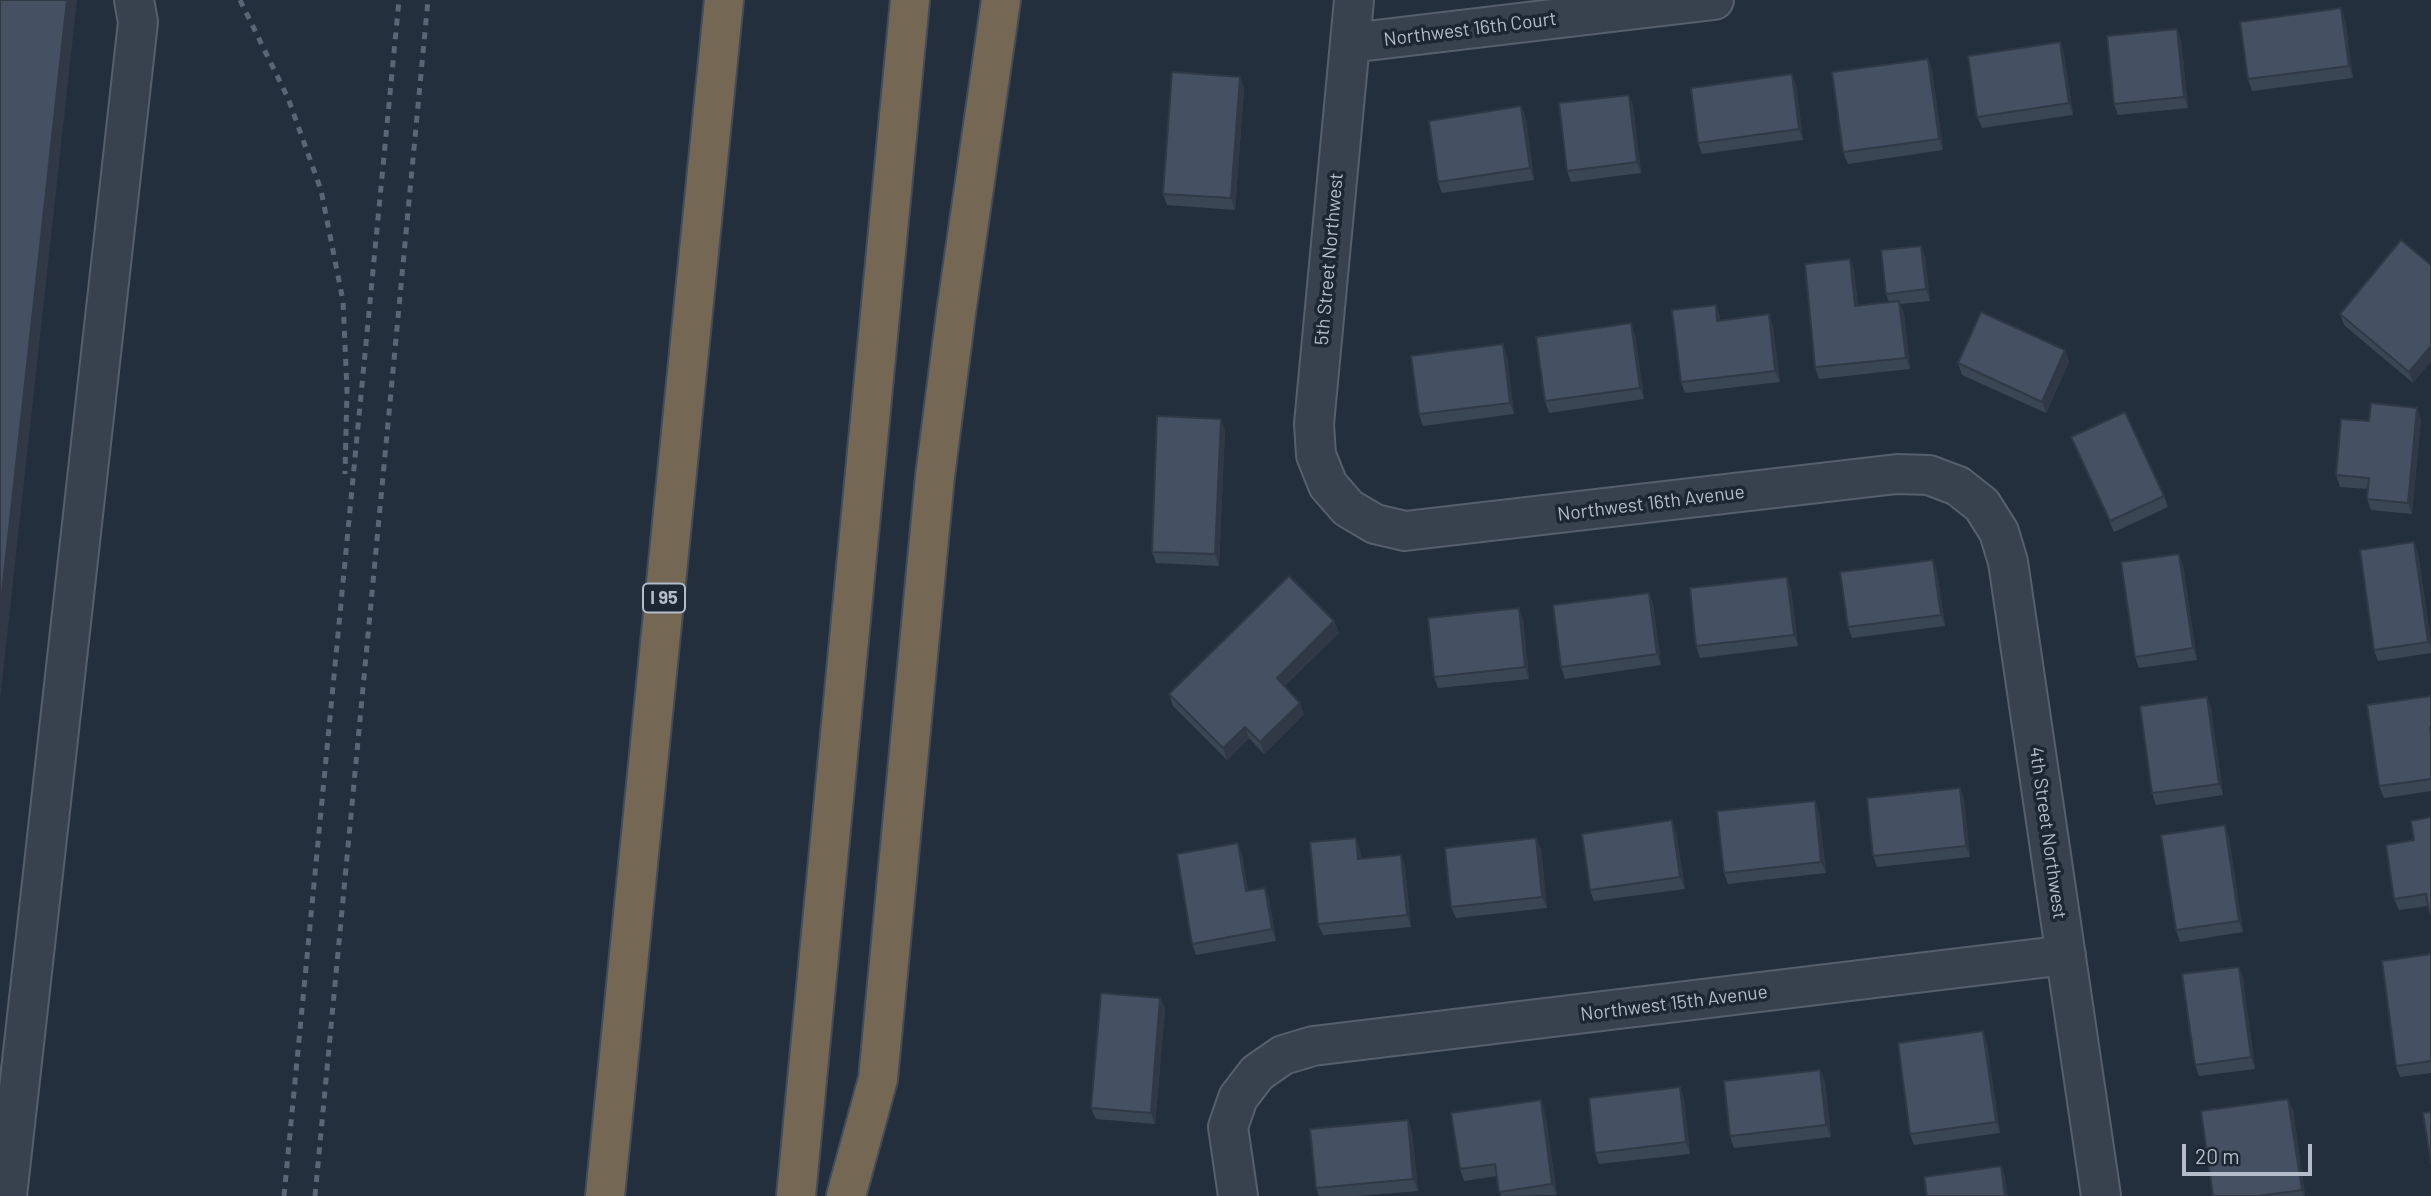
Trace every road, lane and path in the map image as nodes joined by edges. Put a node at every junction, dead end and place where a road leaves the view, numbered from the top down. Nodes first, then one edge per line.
1 (134, 0) edge
2 (724, 0) edge
3 (910, 0) edge
4 (1002, 0) edge
5 (1354, 0) edge
6 (1714, 0) edge
7 (1350, 43) junction
8 (1958, 486) joint
9 (1348, 508) joint
10 (2066, 955) junction
11 (7, 1196) edge
12 (605, 1196) edge
13 (796, 1196) edge
14 (846, 1196) edge
15 (1238, 1196) edge
16 (2101, 1196) edge

1 - 11 street
2 - 12 highway, I 95
3 - 13 highway
4 - 14 highway
5 - 7 street, 5th Street Northwest
6 - 7 street, Northwest 16th Court
7 - 9 street, 5th Street Northwest
8 - 9 street, Northwest 16th Avenue
8 - 10 street, 4th Street Northwest
10 - 15 street, Northwest 15th Avenue
10 - 16 street, 4th Street Northwest

